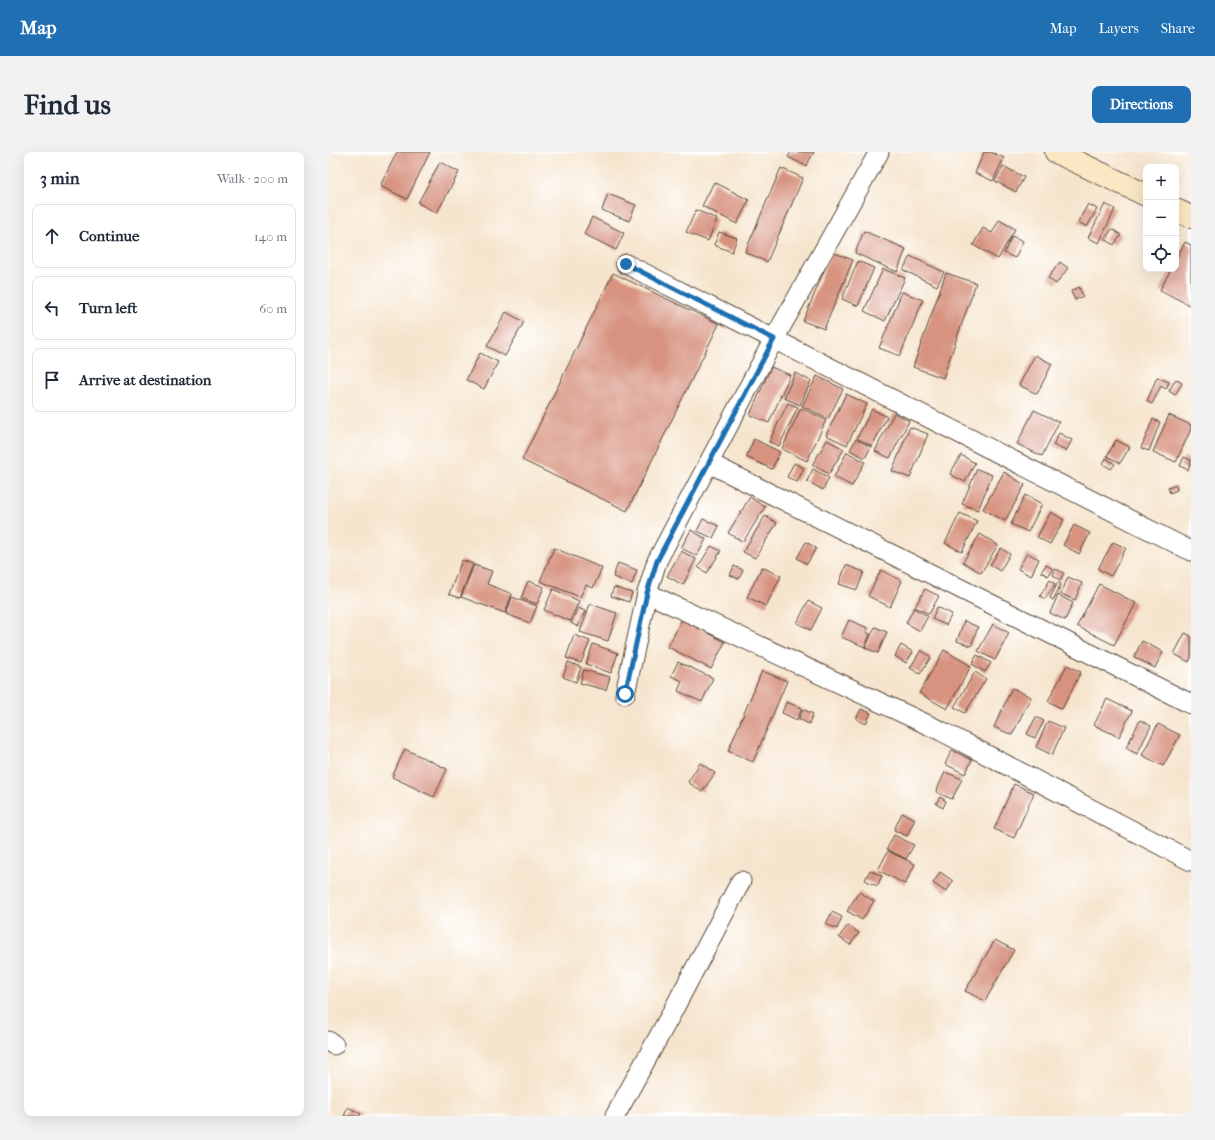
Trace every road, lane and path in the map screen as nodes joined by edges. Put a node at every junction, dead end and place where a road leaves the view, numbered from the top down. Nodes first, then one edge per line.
1 (879, 152) edge
2 (1056, 152) edge
3 (1143, 194) edge
4 (1179, 211) edge
5 (1191, 217) edge
6 (626, 264) dead end
7 (774, 339) junction
8 (709, 463) junction
9 (1191, 551) edge
10 (647, 593) junction
11 (625, 694) dead end
12 (1191, 704) edge
13 (1191, 861) edge
14 (741, 881) dead end
15 (615, 1116) edge

1 - 7 street
2 - 3 main road
4 - 5 main road
6 - 7 street
7 - 8 street
7 - 9 street
8 - 10 street
8 - 12 street
10 - 11 street
10 - 13 street
14 - 15 street

